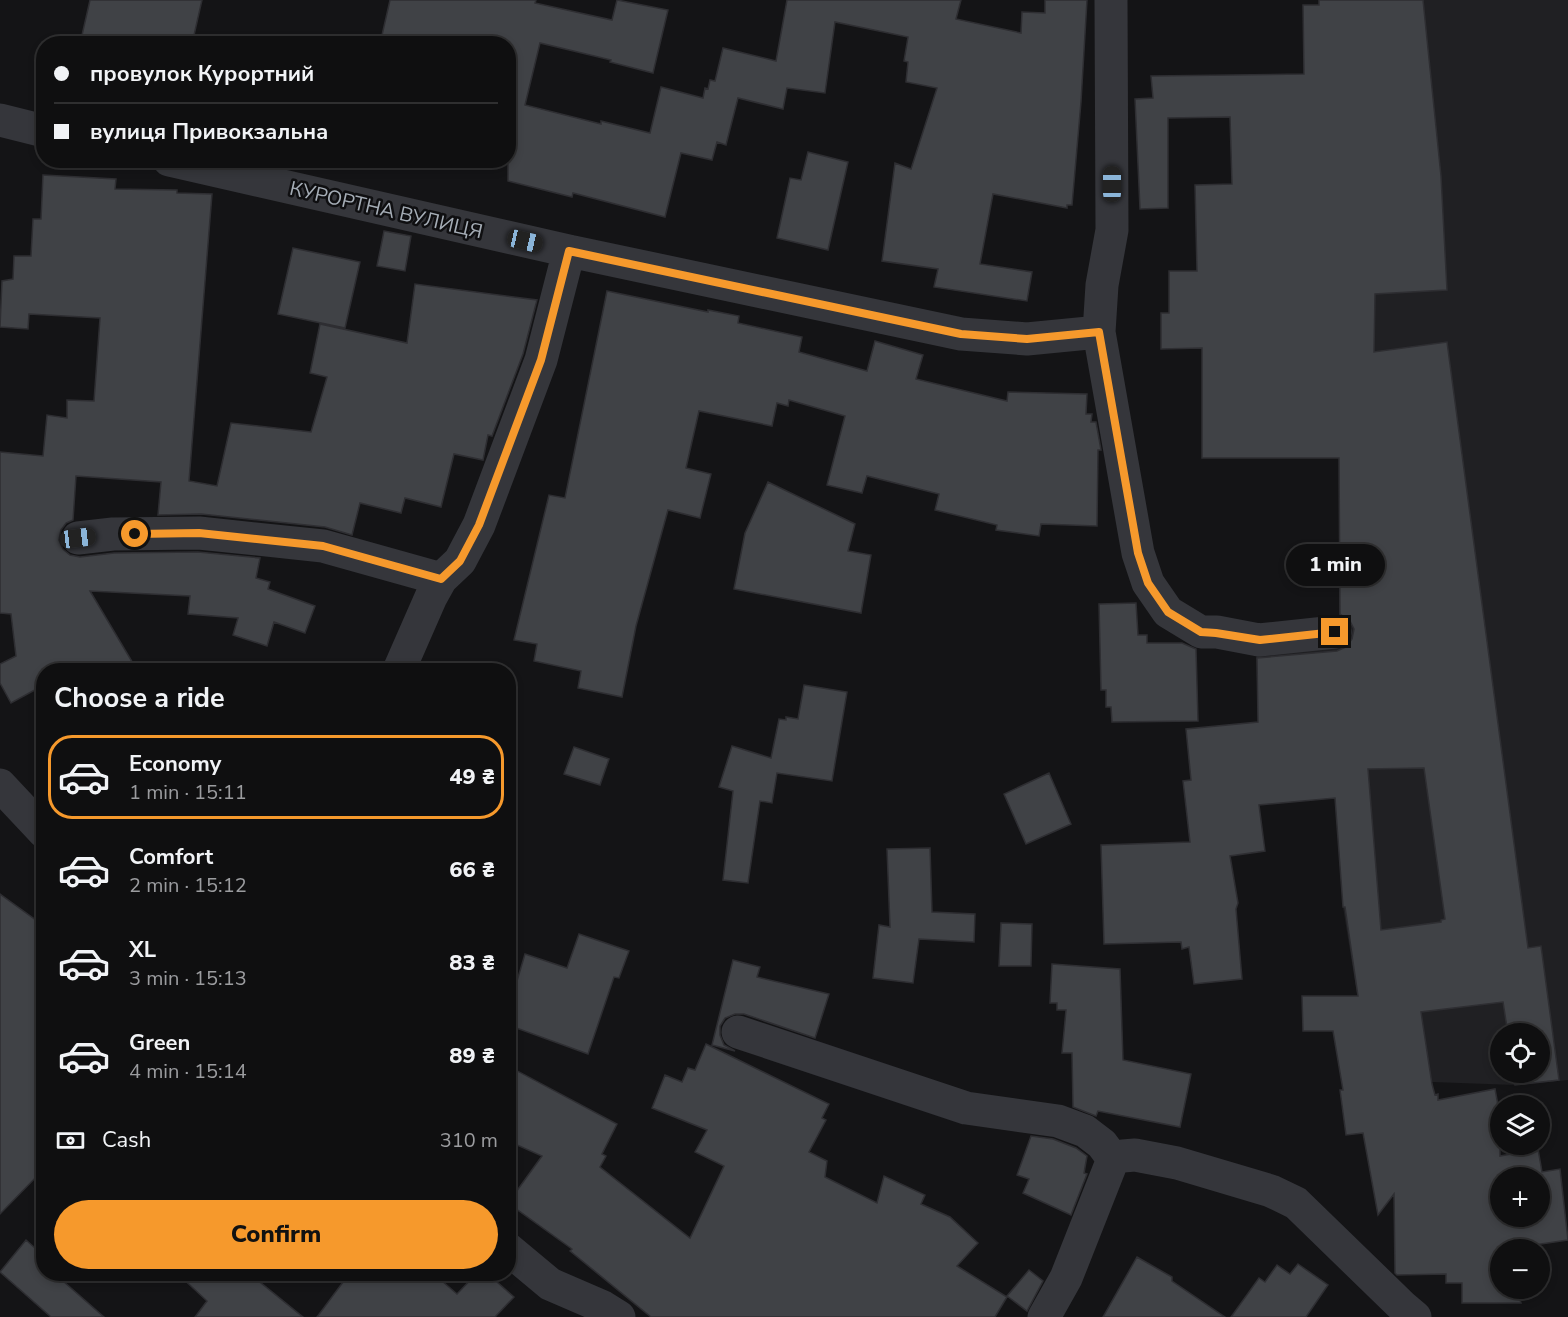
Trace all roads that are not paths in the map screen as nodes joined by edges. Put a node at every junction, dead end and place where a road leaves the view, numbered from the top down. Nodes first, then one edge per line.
1 (1111, 0) edge
2 (0, 120) edge
3 (36, 129) edge
4 (204, 168) edge
5 (569, 251) junction
6 (1099, 332) junction
7 (78, 538) dead end
8 (441, 579) junction
9 (1335, 632) dead end
10 (402, 663) edge
11 (0, 785) edge
12 (36, 823) edge
13 (738, 1032) dead end
14 (1113, 1160) junction
15 (516, 1256) edge
16 (550, 1284) junction
17 (564, 1317) edge
18 (619, 1317) edge
19 (1044, 1317) edge
20 (1415, 1317) edge

1 - 6 street
2 - 3 street
4 - 5 street, КУРОРТНА ВУЛИЦЯ
5 - 6 street, КУРОРТНА ВУЛИЦЯ
5 - 8 street
6 - 9 street
7 - 8 street
8 - 10 street
11 - 12 street
13 - 14 street
14 - 19 street
14 - 20 street
15 - 16 street
16 - 17 street
16 - 18 street

